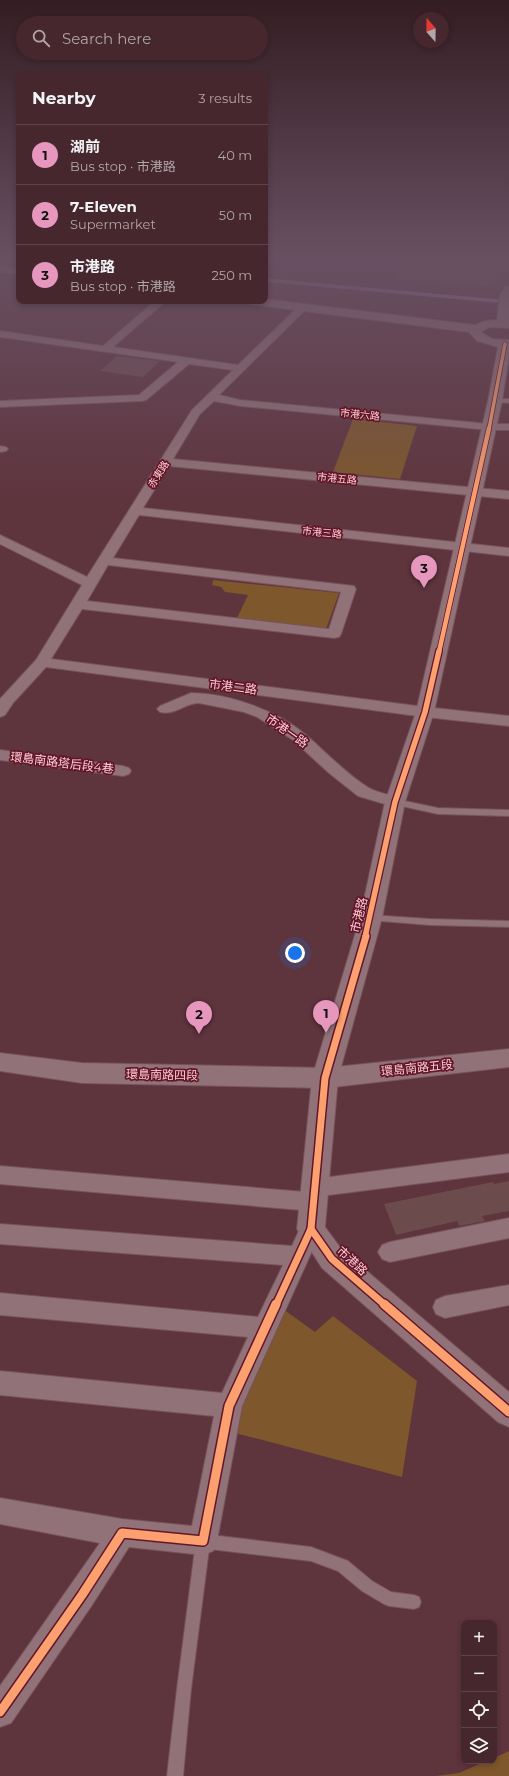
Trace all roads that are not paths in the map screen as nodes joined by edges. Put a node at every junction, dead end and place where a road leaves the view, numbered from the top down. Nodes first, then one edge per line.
1 (34, 339) edge
2 (117, 339) edge
3 (270, 339) edge
4 (481, 339) edge
5 (507, 344) edge
6 (105, 349) junction
7 (186, 361) junction
8 (505, 364) edge
9 (240, 368) junction
10 (212, 397) junction
11 (502, 401) edge
12 (0, 404) edge
13 (489, 427) junction
14 (509, 427) edge
15 (166, 462) junction
16 (475, 492) junction
17 (509, 495) edge
18 (135, 512) junction
19 (0, 539) edge
20 (462, 547) junction
21 (509, 552) edge
22 (104, 560) junction
23 (90, 584) junction
24 (78, 604) junction
25 (42, 662) junction
26 (165, 709) dead end
27 (0, 712) edge
28 (424, 712) junction
29 (509, 721) edge
30 (0, 755) edge
31 (123, 771) dead end
32 (395, 802) junction
33 (509, 813) edge
34 (371, 918) junction
35 (509, 924) edge
36 (509, 1058) edge
37 (0, 1062) edge
38 (325, 1078) junction
39 (509, 1163) edge
40 (0, 1175) edge
41 (313, 1195) junction
42 (509, 1228) edge
43 (311, 1229) junction
44 (0, 1234) edge
45 (390, 1252) dead end
46 (298, 1256) junction
47 (509, 1295) edge
48 (0, 1304) edge
49 (445, 1307) dead end
50 (265, 1328) junction
51 (0, 1383) edge
52 (229, 1406) junction
53 (509, 1412) edge
54 (0, 1511) edge
55 (122, 1533) junction
56 (203, 1540) junction
57 (414, 1602) dead end
58 (0, 1712) edge
59 (175, 1776) edge

1 - 6 street
2 - 6 street
3 - 9 street, 赤東路
4 - 5 street
5 - 8 street, 市港路
6 - 7 street
7 - 9 street
7 - 12 street
8 - 11 street, 市港路
9 - 10 street, 赤東路
10 - 13 street, 市港六路
10 - 15 street, 赤東路
11 - 13 street, 市港路
13 - 14 street, 市港六路
13 - 16 street, 市港路
15 - 16 street, 市港五路
15 - 18 street, 赤東路
16 - 17 street, 市港五路
16 - 20 street, 市港路
18 - 20 street, 市港三路
18 - 22 street, 赤東路
19 - 23 street
20 - 21 street, 市港三路
20 - 28 street, 市港路
22 - 23 street, 赤東路
22 - 24 street
23 - 24 street, 赤東路
24 - 25 street, 赤東路
25 - 27 street, 赤東路
25 - 28 street, 市港二路
26 - 32 street, 市港一路
28 - 29 street, 市港二路
28 - 32 street, 市港路
30 - 31 street, 環島南路塔后段4巷
32 - 33 lane
32 - 34 street, 市港路
34 - 35 lane
34 - 38 street, 市港路
36 - 38 street, 環島南路五段
37 - 38 street, 環島南路四段
38 - 41 street, 市港路
39 - 41 street
40 - 41 street
41 - 43 street, 市港路
42 - 45 street
43 - 46 street
43 - 53 street, 市港路
44 - 46 street
46 - 50 street
47 - 49 street
48 - 50 street
50 - 52 street
51 - 52 street
52 - 56 street
54 - 55 street
55 - 56 street
55 - 58 street
56 - 57 lane
56 - 59 lane

